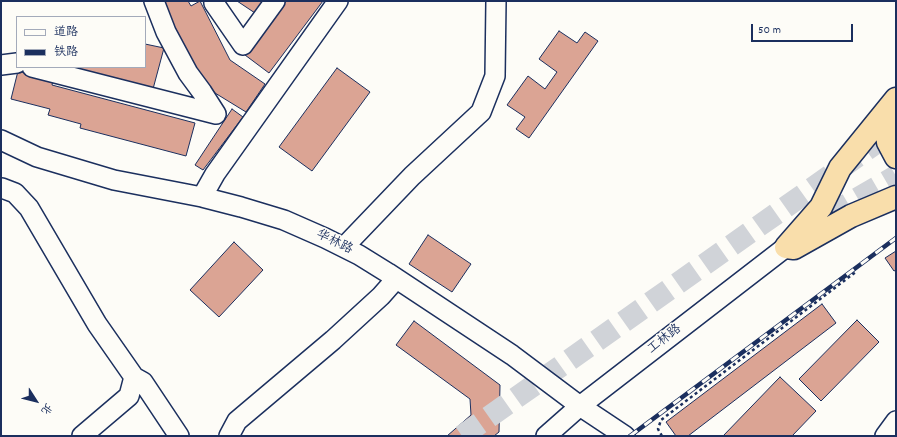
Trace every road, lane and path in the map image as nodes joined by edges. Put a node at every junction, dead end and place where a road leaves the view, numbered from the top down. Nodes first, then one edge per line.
1 (154, 1) edge
2 (215, 1) edge
3 (275, 1) edge
4 (338, 1) edge
5 (496, 1) edge
6 (16, 64) edge
7 (1, 65) edge
8 (36, 68) edge
9 (896, 99) edge
10 (1, 140) edge
11 (896, 157) edge
12 (1, 187) edge
13 (202, 197) junction
14 (896, 197) edge
15 (20, 214) dead end
16 (344, 247) junction
17 (786, 247) junction
18 (857, 271) dead end
19 (396, 279) junction
20 (134, 377) junction
21 (580, 406) junction
22 (896, 421) edge
23 (82, 436) edge
24 (179, 436) edge
25 (229, 436) edge
26 (546, 436) edge
27 (625, 436) edge
28 (662, 436) edge
29 (885, 436) edge

1 - 8 street
2 - 3 street
4 - 13 street
5 - 16 street
6 - 7 street
9 - 11 highway
9 - 17 highway
10 - 13 street, 华林路
12 - 15 street
12 - 20 street
13 - 16 street, 华林路
14 - 17 highway
16 - 19 street, 华林路
17 - 21 street, 工林路
18 - 28 path
19 - 21 street, 华林路
19 - 25 street
20 - 23 street
20 - 24 street
21 - 26 street, 工林路
21 - 27 street, 华林路
22 - 29 street

